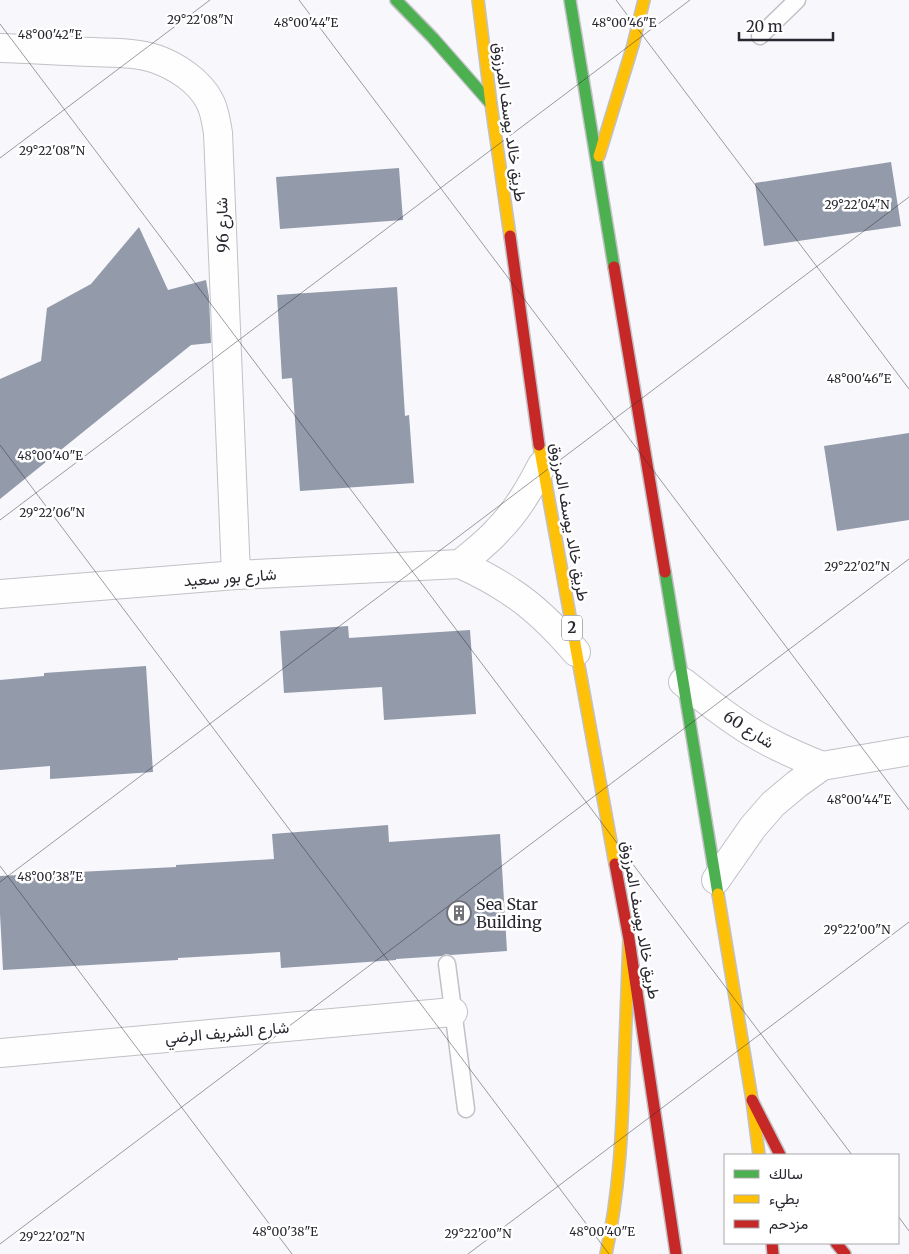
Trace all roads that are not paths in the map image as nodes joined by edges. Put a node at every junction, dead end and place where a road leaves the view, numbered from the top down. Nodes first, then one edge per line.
1 (396, 0) edge
2 (478, 0) edge
3 (570, 0) edge
4 (644, 0) edge
5 (797, 0) edge
6 (760, 36) dead end
7 (0, 48) edge
8 (490, 104) junction
9 (597, 162) junction
10 (542, 464) junction
11 (460, 564) junction
12 (236, 576) junction
13 (0, 594) edge
14 (576, 652) junction
15 (682, 682) junction
16 (909, 751) edge
17 (822, 766) junction
18 (716, 880) junction
19 (629, 939) junction
20 (448, 964) dead end
21 (453, 1012) junction
22 (0, 1053) edge
23 (752, 1100) junction
24 (466, 1109) dead end
25 (760, 1154) edge
26 (779, 1154) edge
27 (837, 1244) edge
28 (606, 1254) edge
29 (676, 1254) edge
30 (845, 1254) edge

1 - 8 main road
2 - 8 main road, طريق خالد يوسف المرزوق / 2
3 - 9 main road
4 - 9 main road
5 - 6 lane
7 - 12 street, شارع 96
8 - 10 main road, طريق خالد يوسف المرزوق / 2
9 - 15 main road
10 - 11 street
10 - 14 main road, طريق خالد يوسف المرزوق / 2
11 - 12 street, شارع بور سعيد
11 - 14 street, شارع بور سعيد
12 - 13 street, شارع بور سعيد
14 - 19 main road, طريق خالد يوسف المرزوق / 2
15 - 17 street, شارع 60
15 - 18 main road
16 - 17 street
17 - 18 street
18 - 23 main road
19 - 28 main road
19 - 29 main road, طريق خالد يوسف المرزوق / 2
20 - 21 lane
21 - 22 street, شارع الشريف الرضي
21 - 24 lane
23 - 25 main road
23 - 26 main road
27 - 30 main road

